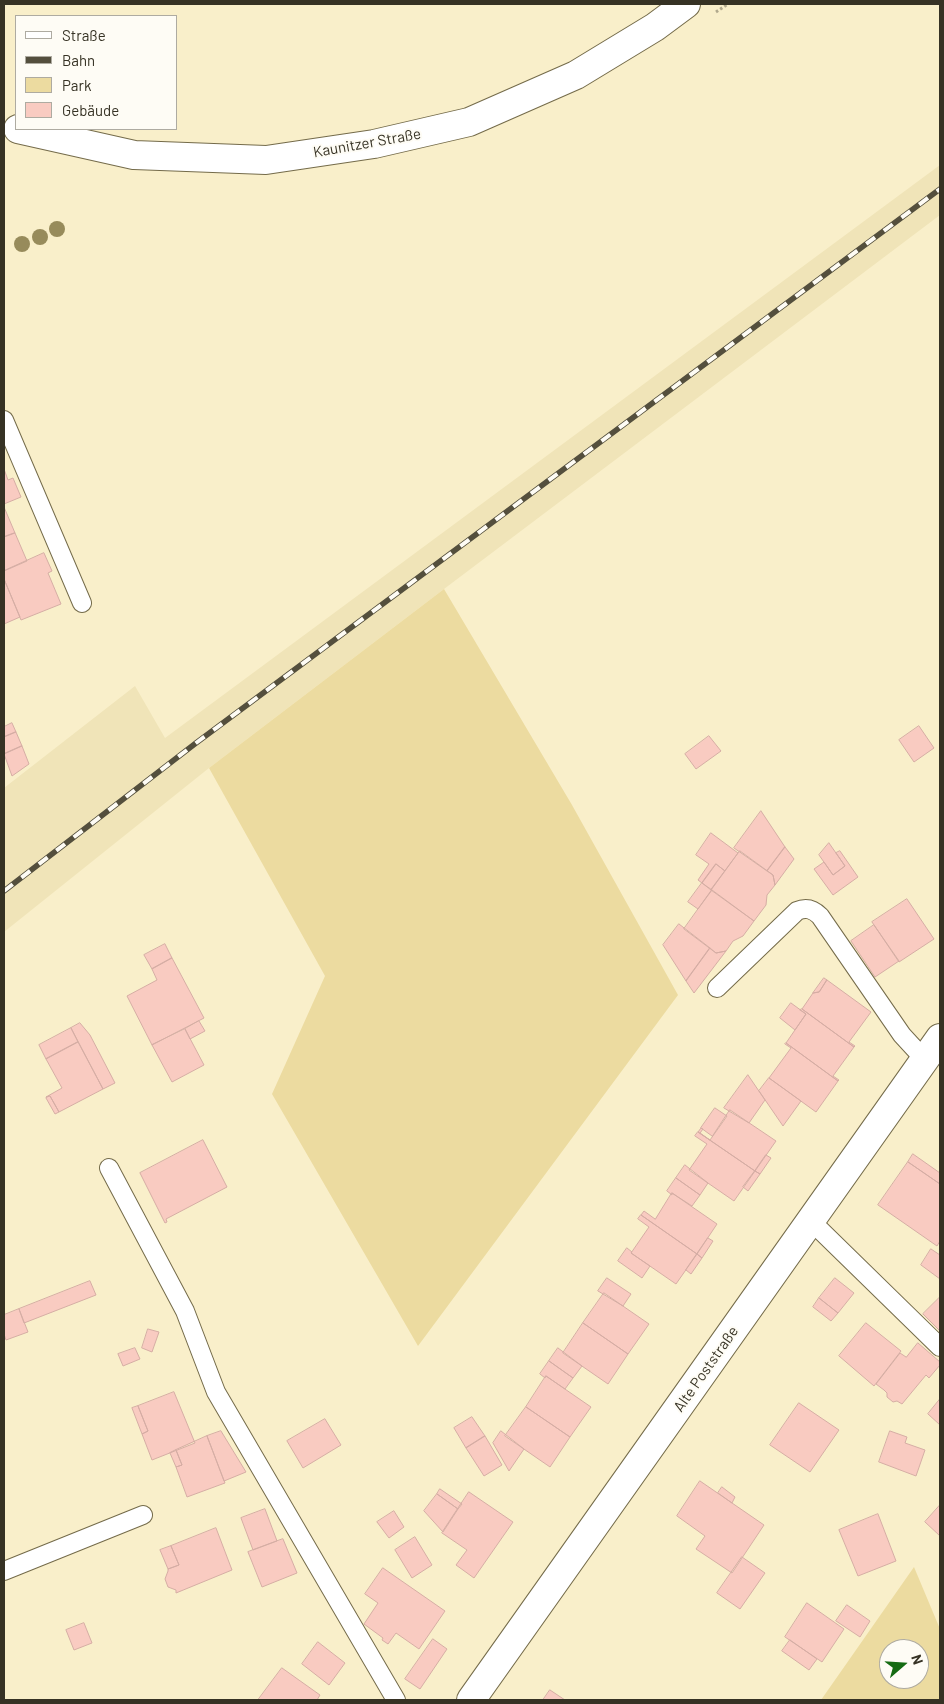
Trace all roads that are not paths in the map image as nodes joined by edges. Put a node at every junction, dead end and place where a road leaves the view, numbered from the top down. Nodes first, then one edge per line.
1 (686, 4) edge
2 (22, 130) edge
3 (4, 420) edge
4 (82, 603) dead end
5 (717, 988) dead end
6 (940, 1038) edge
7 (925, 1060) junction
8 (109, 1168) dead end
9 (811, 1220) junction
10 (940, 1347) edge
11 (143, 1515) dead end
12 (4, 1571) edge
13 (396, 1700) edge
14 (471, 1700) edge

1 - 2 street, Kaunitzer Straße
3 - 4 lane
5 - 7 lane
6 - 7 street, Alte Poststraße
7 - 9 street, Alte Poststraße
8 - 13 lane
9 - 10 lane
9 - 14 street, Alte Poststraße
11 - 12 lane

